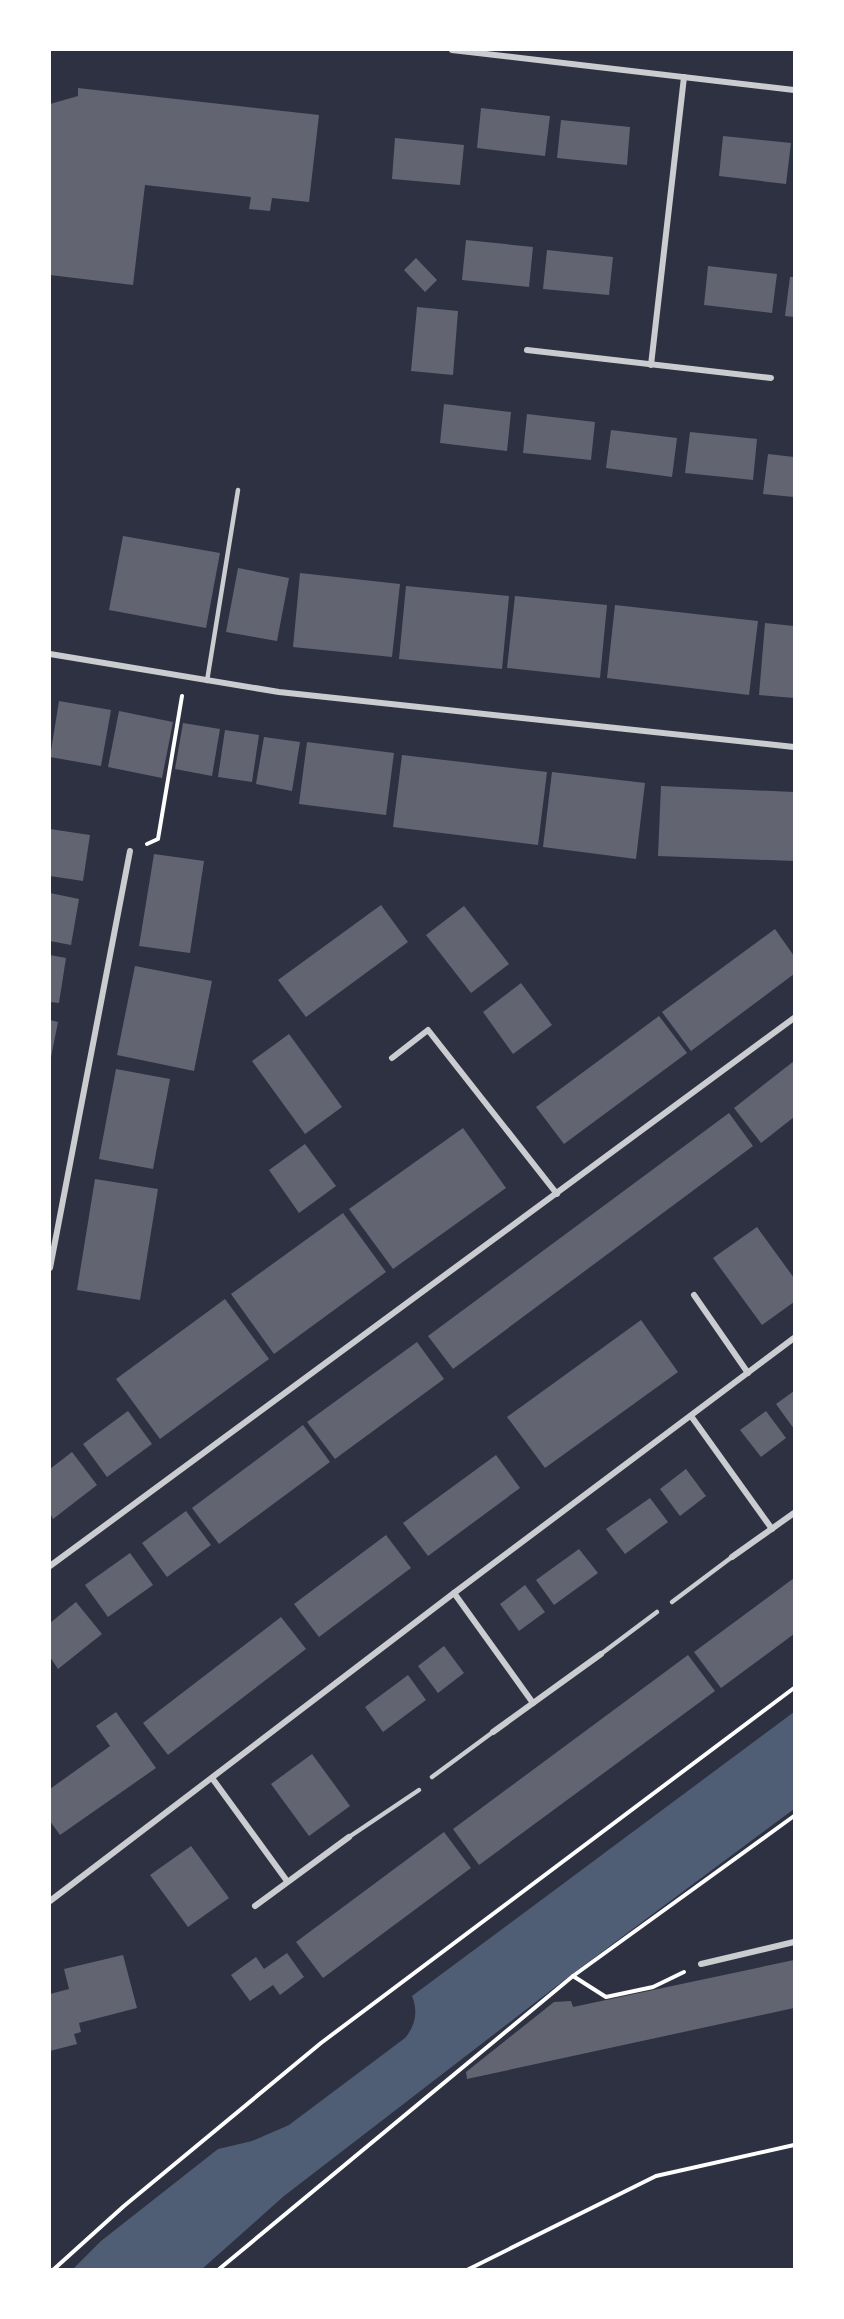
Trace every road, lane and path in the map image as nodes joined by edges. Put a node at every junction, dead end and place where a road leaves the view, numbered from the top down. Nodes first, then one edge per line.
1 (452, 50) edge
2 (684, 77) junction
3 (795, 90) edge
4 (527, 350) dead end
5 (651, 365) junction
6 (771, 378) dead end
7 (238, 490) dead end
8 (50, 654) edge
9 (185, 678) junction
10 (207, 681) junction
11 (795, 747) edge
12 (130, 851) joint
13 (795, 1018) edge
14 (392, 1058) dead end
15 (557, 1194) junction
16 (50, 1268) edge
17 (694, 1295) dead end
18 (795, 1338) edge
19 (748, 1373) junction
20 (690, 1416) junction
21 (795, 1513) edge
22 (772, 1529) junction
23 (732, 1557) joint
24 (50, 1566) edge
25 (454, 1593) junction
26 (672, 1602) dead end
27 (657, 1612) dead end
28 (601, 1654) joint
29 (795, 1688) edge
30 (533, 1702) junction
31 (494, 1732) joint
32 (432, 1777) dead end
33 (212, 1778) junction
34 (419, 1790) dead end
35 (795, 1816) edge
36 (349, 1837) joint
37 (287, 1881) junction
38 (50, 1901) edge
39 (255, 1906) dead end
40 (795, 1942) edge
41 (701, 1964) joint
42 (573, 1976) junction
43 (795, 2145) edge
44 (53, 2270) edge
45 (218, 2270) edge
46 (467, 2270) edge

1 - 2 street
2 - 3 street
2 - 5 street
4 - 5 street
5 - 6 street
7 - 10 lane
8 - 9 street
9 - 10 street
9 - 12 path
10 - 11 street
12 - 16 street
13 - 15 street
14 - 15 street
15 - 24 street
17 - 19 street
18 - 19 street
19 - 20 street
20 - 22 street
20 - 25 street
21 - 22 street
22 - 23 street
23 - 26 lane
25 - 30 street
25 - 33 street
27 - 28 lane
28 - 30 street
29 - 44 path
30 - 31 street
31 - 32 lane
33 - 37 street
33 - 38 street
34 - 36 lane
35 - 42 path
36 - 37 street
37 - 39 street
40 - 41 street
41 - 42 path
42 - 45 path
43 - 46 path

